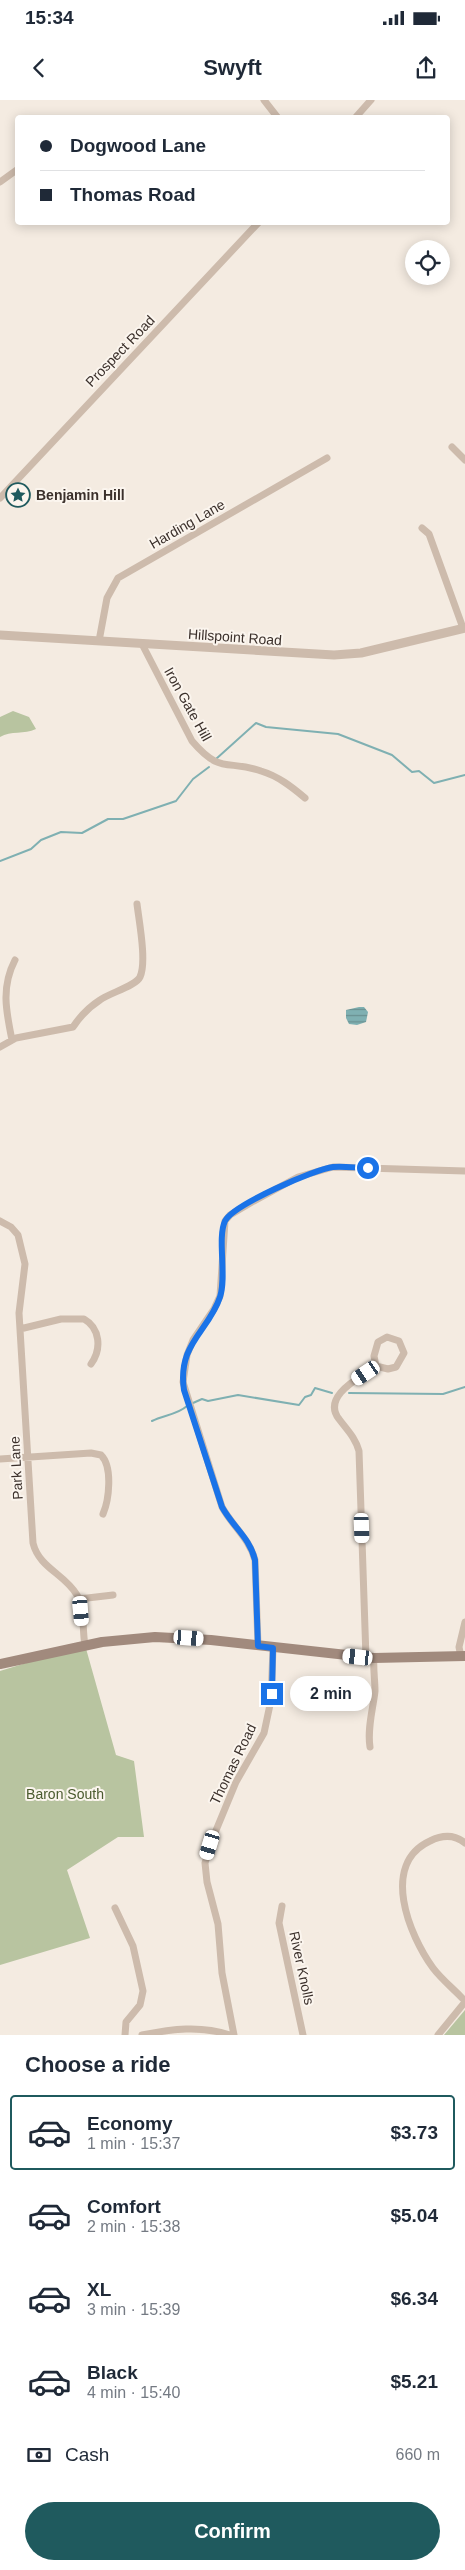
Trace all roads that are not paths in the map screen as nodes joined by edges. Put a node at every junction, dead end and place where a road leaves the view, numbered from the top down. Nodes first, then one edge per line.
1 (264, 100) edge
2 (371, 100) edge
3 (276, 115) edge
4 (358, 115) edge
5 (15, 171) edge
6 (0, 182) edge
7 (257, 225) edge
8 (452, 448) dead end
9 (327, 458) dead end
10 (465, 460) edge
11 (0, 498) edge
12 (422, 528) dead end
13 (464, 628) edge
14 (0, 635) edge
15 (99, 641) junction
16 (142, 644) junction
17 (305, 798) dead end
18 (138, 904) dead end
19 (14, 960) dead end
20 (12, 1040) junction
21 (0, 1047) edge
22 (465, 1172) edge
23 (0, 1221) edge
24 (20, 1329) junction
25 (91, 1364) dead end
26 (376, 1366) junction
27 (27, 1457) junction
28 (0, 1459) edge
29 (103, 1514) dead end
30 (113, 1595) dead end
31 (79, 1599) junction
32 (465, 1622) edge
33 (85, 1645) junction
34 (258, 1646) junction
35 (273, 1648) junction
36 (463, 1656) edge
37 (370, 1658) junction
38 (0, 1664) edge
39 (370, 1747) dead end
40 (465, 1843) edge
41 (282, 1906) dead end
42 (114, 1908) dead end
43 (465, 2001) edge
44 (125, 2035) edge
45 (142, 2035) edge
46 (232, 2035) edge
47 (303, 2035) edge
48 (438, 2035) edge

1 - 3 street
2 - 4 street
5 - 6 street
7 - 11 street, Prospect Road
8 - 10 street
9 - 15 street, Harding Lane
12 - 13 street
13 - 16 street, Hillspoint Road
14 - 15 street, Hillspoint Road
15 - 16 street, Hillspoint Road
16 - 17 street, Iron Gate Hill
18 - 20 street
19 - 20 street
20 - 21 street
22 - 34 street
23 - 24 street, Park Lane
24 - 25 street
24 - 27 street, Park Lane
26 - 26 street
26 - 37 street
27 - 28 street
27 - 29 street
27 - 31 street, Park Lane
30 - 31 street
31 - 33 street
32 - 36 street
33 - 34 main road
33 - 38 main road
34 - 35 main road
35 - 37 main road
35 - 46 street, Thomas Road
36 - 37 main road
37 - 39 street
40 - 43 street
41 - 47 street, River Knolls
42 - 44 street
43 - 48 street
45 - 46 street

